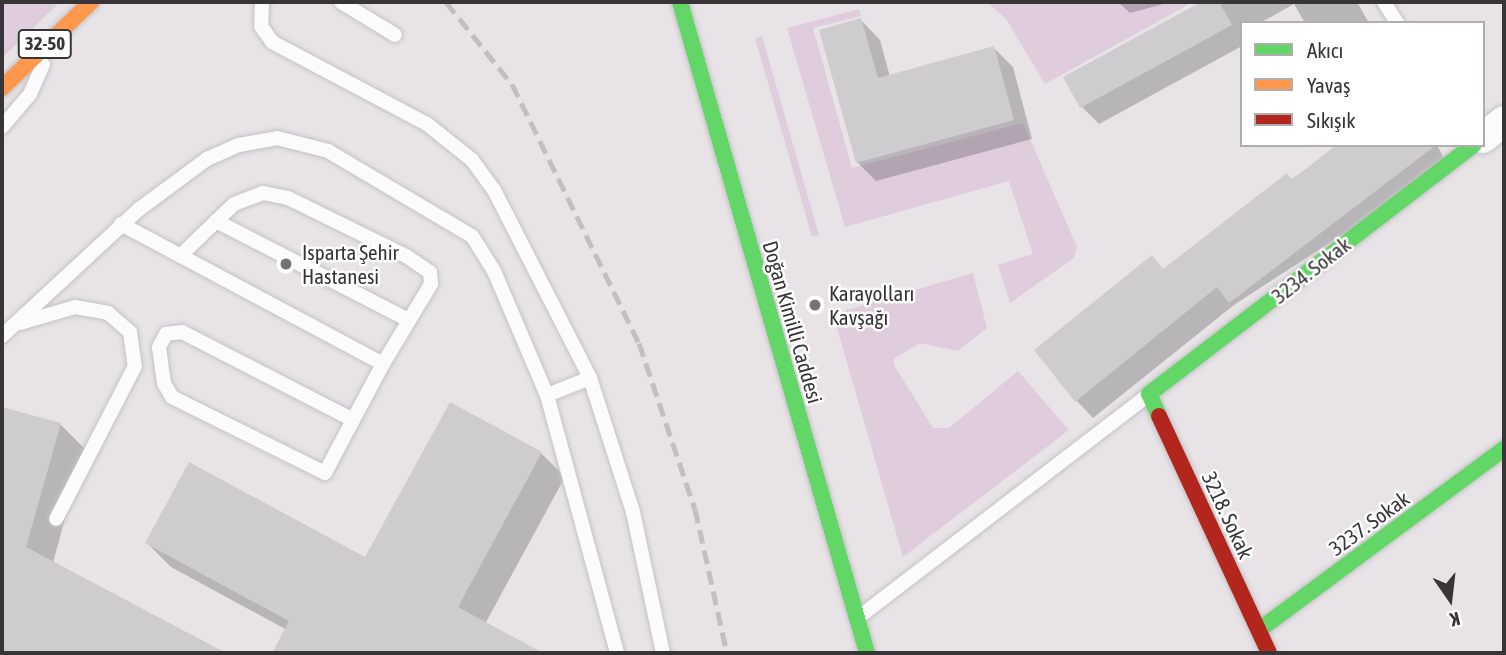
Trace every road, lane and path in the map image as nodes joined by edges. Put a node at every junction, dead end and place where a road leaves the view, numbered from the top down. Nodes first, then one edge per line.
1 (91, 2) edge
2 (262, 2) edge
3 (341, 2) edge
4 (680, 2) edge
5 (1384, 2) edge
6 (1396, 21) edge
7 (55, 34) junction
8 (395, 35) dead end
9 (2, 88) edge
10 (1504, 121) edge
11 (2, 127) edge
12 (1485, 136) edge
13 (1471, 147) edge
14 (216, 221) junction
15 (121, 225) junction
16 (180, 256) junction
17 (409, 320) junction
18 (6, 332) edge
19 (383, 364) junction
20 (590, 378) junction
21 (1149, 394) junction
22 (547, 395) junction
23 (353, 421) junction
24 (1504, 449) edge
25 (56, 519) dead end
26 (857, 619) junction
27 (1259, 630) junction
28 (617, 653) edge
29 (663, 653) edge
30 (867, 653) edge
31 (1269, 653) edge

1 - 7 street, 32-50
2 - 20 lane
3 - 8 lane
4 - 26 street, Doğan Kimilli Caddesi
5 - 6 lane
7 - 9 street, 32-50
7 - 11 lane
10 - 12 street
13 - 21 street, 3234. Sokak
14 - 16 lane
14 - 17 lane
14 - 17 lane
15 - 16 lane
15 - 18 lane
15 - 22 lane
16 - 19 lane
17 - 19 lane
18 - 25 lane
19 - 23 lane
20 - 22 lane
20 - 29 lane
21 - 26 lane
21 - 27 street, 3218. Sokak
22 - 28 lane
23 - 23 lane
24 - 27 street, 3237. Sokak
26 - 30 street, Doğan Kimilli Caddesi
27 - 31 street, 3218. Sokak

